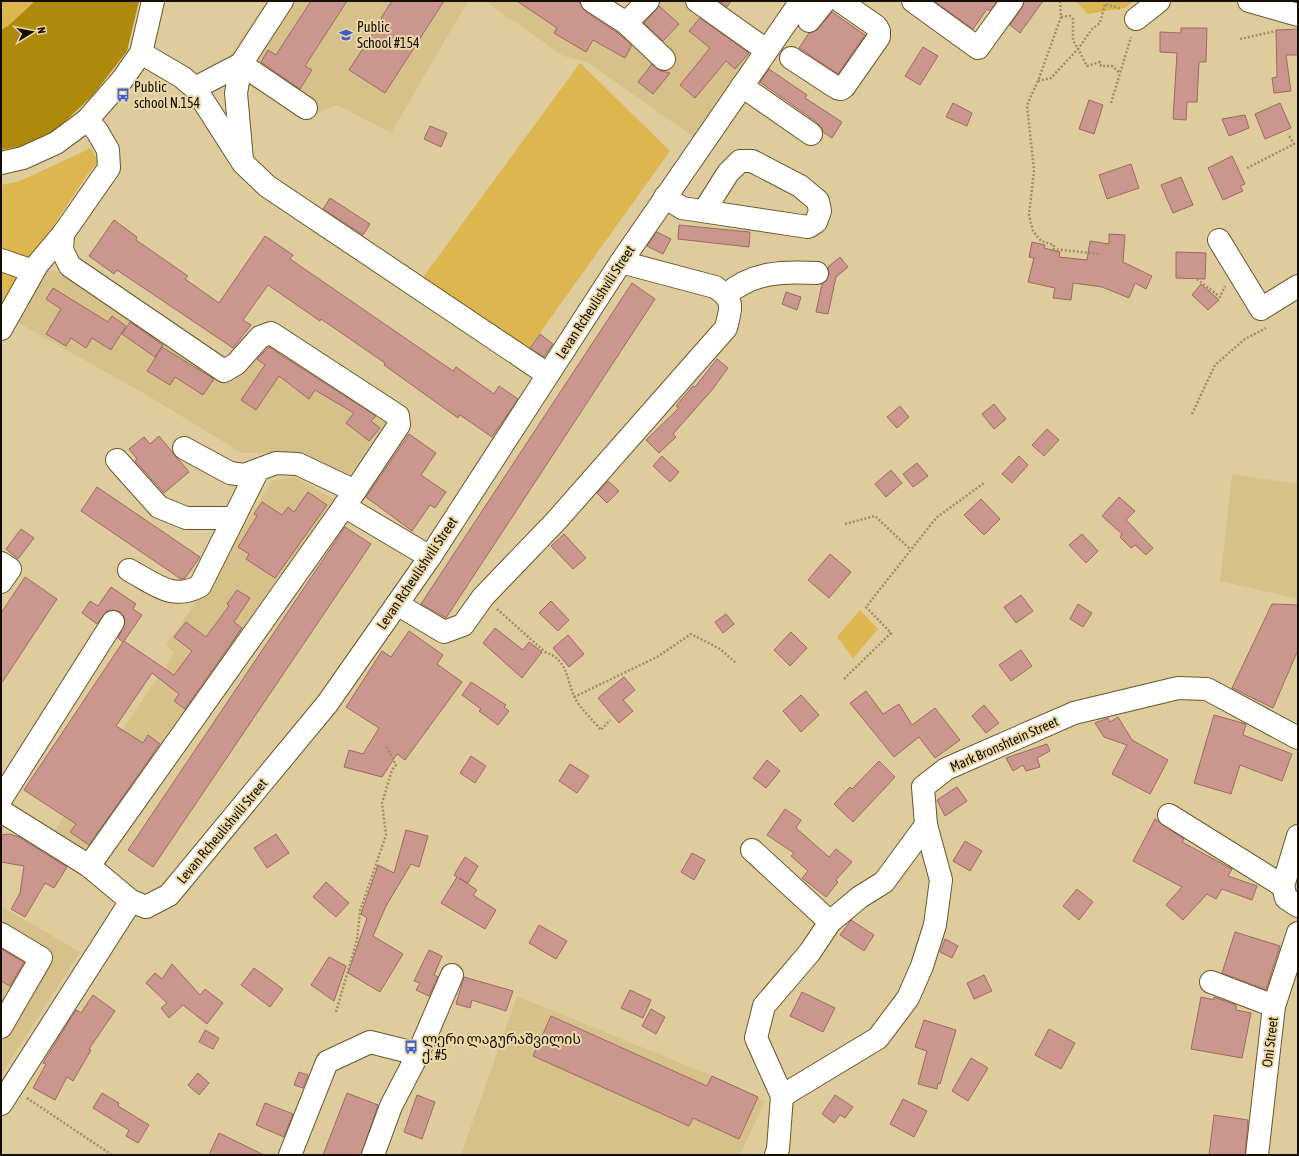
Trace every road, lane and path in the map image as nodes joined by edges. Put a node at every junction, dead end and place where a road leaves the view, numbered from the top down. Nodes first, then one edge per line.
1 (153, 1) edge
2 (282, 1) edge
3 (592, 1) edge
4 (648, 1) edge
5 (698, 1) edge
6 (801, 1) edge
7 (824, 1) edge
8 (840, 1) edge
9 (913, 1) edge
10 (1012, 1) edge
11 (1060, 1) edge
12 (1159, 1) edge
13 (1249, 1) edge
14 (1298, 14) edge
15 (1061, 17) junction
16 (1139, 17) junction
17 (809, 21) dead end
18 (626, 23) junction
19 (1276, 31) dead end
20 (1240, 39) dead end
21 (1078, 49) junction
22 (766, 50) junction
23 (140, 53) junction
24 (791, 58) dead end
25 (664, 59) dead end
26 (241, 64) junction
27 (1120, 73) junction
28 (1038, 81) junction
29 (742, 86) junction
30 (194, 88) junction
31 (1111, 103) dead end
32 (306, 108) dead end
33 (87, 120) junction
34 (811, 134) dead end
35 (1288, 134) dead end
36 (1, 163) edge
37 (243, 163) junction
38 (1247, 168) dead end
39 (665, 197) junction
40 (704, 210) junction
41 (62, 234) junction
42 (1219, 240) dead end
43 (1100, 254) dead end
44 (1, 260) edge
45 (620, 262) junction
46 (70, 266) junction
47 (35, 268) junction
48 (817, 272) dead end
49 (1197, 279) dead end
50 (1298, 286) edge
51 (726, 295) junction
52 (1220, 297) dead end
53 (1261, 309) junction
54 (1, 329) edge
55 (547, 374) junction
56 (1192, 414) dead end
57 (184, 448) dead end
58 (117, 460) dead end
59 (258, 470) junction
60 (984, 483) dead end
61 (349, 498) junction
62 (234, 518) junction
63 (845, 524) dead end
64 (910, 549) junction
65 (430, 557) junction
66 (1, 563) edge
67 (129, 570) dead end
68 (1, 582) edge
69 (483, 597) junction
70 (397, 604) junction
71 (113, 622) dead end
72 (736, 663) dead end
73 (844, 679) dead end
74 (574, 697) junction
75 (610, 720) dead end
76 (1298, 738) edge
77 (386, 747) dead end
78 (1, 799) edge
79 (1, 811) edge
80 (1169, 815) dead end
81 (926, 825) junction
82 (1298, 836) edge
83 (752, 850) dead end
84 (89, 866) junction
85 (1283, 886) junction
86 (131, 901) junction
87 (1298, 906) edge
88 (830, 922) junction
89 (1298, 933) edge
90 (1, 934) edge
91 (452, 975) dead end
92 (1211, 982) dead end
93 (1274, 1006) junction
94 (336, 1012) dead end
95 (1, 1027) edge
96 (418, 1054) junction
97 (21, 1095) dead end
98 (782, 1096) junction
99 (1, 1104) edge
100 (112, 1155) edge
101 (290, 1155) edge
102 (373, 1155) edge
103 (776, 1155) edge
104 (1257, 1155) edge

1 - 23 street
2 - 26 street
3 - 18 street
4 - 18 street
5 - 22 street
6 - 22 street, Levan Rcheulishvili Street
7 - 17 street
8 - 24 street
9 - 10 street
11 - 15 path
12 - 16 street
13 - 14 street
15 - 21 path
15 - 28 path
16 - 21 path
16 - 27 path
18 - 25 street
19 - 20 path
21 - 27 path
21 - 28 path
22 - 29 street, Levan Rcheulishvili Street
23 - 30 street
23 - 33 street
26 - 30 street
26 - 32 street
26 - 37 street
27 - 31 path
28 - 43 path
29 - 34 street
29 - 39 street, Levan Rcheulishvili Street
30 - 37 street
33 - 36 street
33 - 41 street
35 - 38 path
37 - 55 street
39 - 40 street
39 - 45 street, Levan Rcheulishvili Street
40 - 40 street
41 - 46 street
41 - 47 street
42 - 53 street
44 - 47 street
45 - 51 street
45 - 55 street, Levan Rcheulishvili Street
46 - 47 street
46 - 61 street
47 - 54 street
48 - 51 street
49 - 52 path
50 - 53 street
51 - 69 street
53 - 56 path
55 - 65 street, Levan Rcheulishvili Street
57 - 59 street
58 - 62 street
59 - 61 street
59 - 62 street
60 - 64 path
61 - 65 street
61 - 84 street
62 - 67 street
63 - 64 path
64 - 73 path
65 - 70 street, Levan Rcheulishvili Street
66 - 68 street
69 - 70 street
69 - 74 path
70 - 86 street, Levan Rcheulishvili Street
71 - 78 street
72 - 74 path
74 - 75 path
76 - 81 street, Mark Bronshtein Street
77 - 94 path
79 - 84 street
80 - 85 street
81 - 88 street
81 - 98 street, Mark Bronshtein Street
82 - 85 street
83 - 88 street
84 - 86 street
85 - 87 street
86 - 99 street
88 - 98 street
89 - 93 street, Oni Street
90 - 95 street
91 - 96 street
92 - 93 street
93 - 104 street, Oni Street
96 - 101 street
96 - 102 street
97 - 100 path
98 - 103 street

